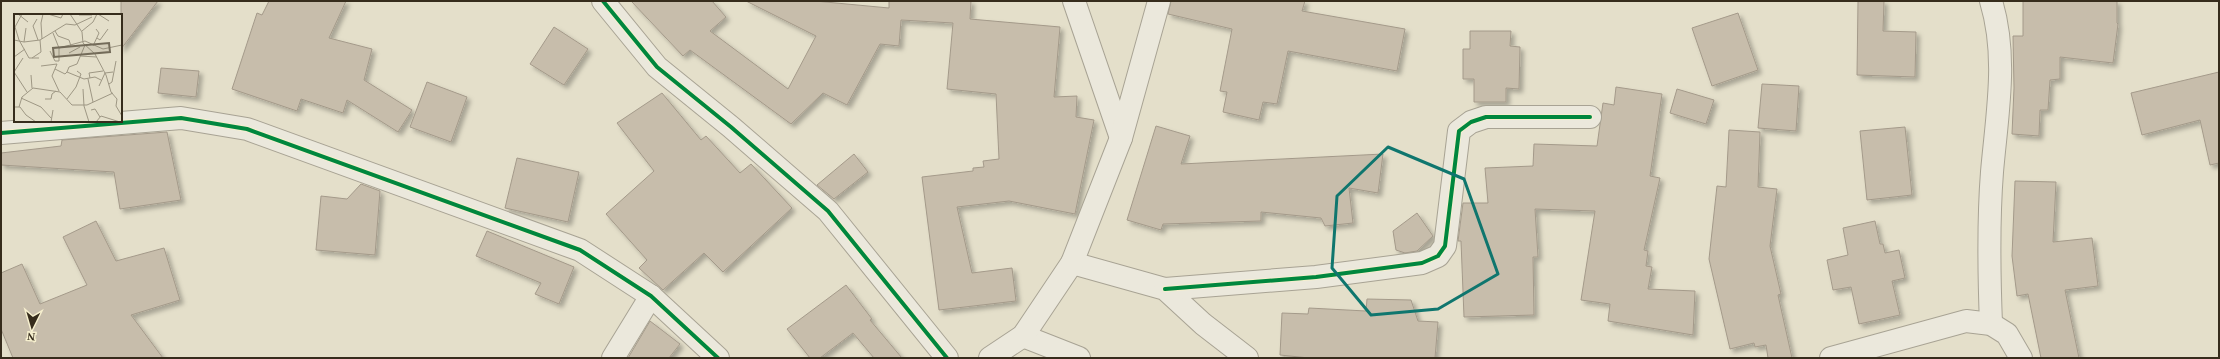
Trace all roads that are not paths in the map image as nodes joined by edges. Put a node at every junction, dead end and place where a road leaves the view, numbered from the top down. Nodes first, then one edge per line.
1 (603, 1) edge
2 (1074, 1) edge
3 (1159, 1) edge
4 (1990, 1) edge
5 (1590, 117) dead end
6 (1, 133) edge
7 (1120, 138) junction
8 (1072, 263) junction
9 (1165, 289) junction
10 (651, 296) junction
11 (1991, 324) junction
12 (1022, 336) junction
13 (613, 358) edge
14 (718, 358) edge
15 (947, 358) edge
16 (990, 358) edge
17 (1079, 358) edge
18 (1247, 358) edge
19 (1830, 358) edge
20 (2021, 358) edge

1 - 15 street
2 - 7 street
3 - 7 street
4 - 11 street
5 - 9 street
6 - 10 street
7 - 8 street
8 - 9 street
8 - 12 street
9 - 18 street
10 - 13 street
10 - 14 street
11 - 19 street
11 - 20 street
12 - 16 street
12 - 17 street

